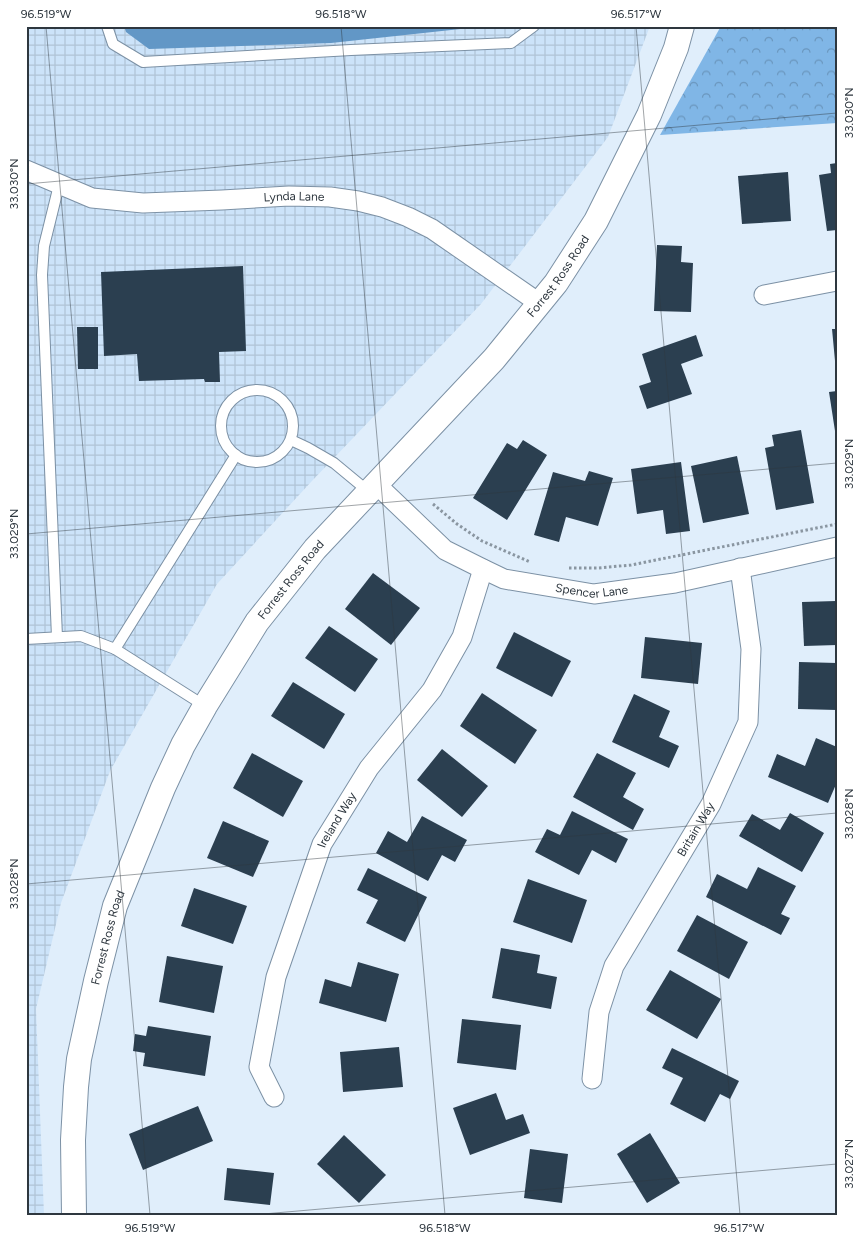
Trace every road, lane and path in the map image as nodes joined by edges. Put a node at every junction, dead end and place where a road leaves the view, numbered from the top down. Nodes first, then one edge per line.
1 (107, 26) edge
2 (534, 26) edge
3 (682, 26) edge
4 (26, 170) edge
5 (59, 184) junction
6 (837, 281) edge
7 (764, 295) dead end
8 (539, 303) junction
9 (291, 440) junction
10 (236, 455) junction
11 (373, 488) junction
12 (433, 504) dead end
13 (837, 524) edge
14 (837, 547) edge
15 (530, 562) dead end
16 (564, 567) dead end
17 (740, 568) junction
18 (484, 569) junction
19 (57, 637) junction
20 (26, 639) edge
21 (114, 650) junction
22 (205, 706) junction
23 (592, 1078) dead end
24 (274, 1097) dead end
25 (74, 1215) edge

1 - 2 lane
3 - 8 street, Forrest Ross Road
4 - 5 street, Lynda Lane
5 - 8 street, Lynda Lane
5 - 19 lane
6 - 7 street
8 - 11 street, Forrest Ross Road
9 - 10 lane
9 - 10 lane
9 - 11 lane
10 - 21 lane
11 - 18 street, Spencer Lane
11 - 22 street, Forrest Ross Road
12 - 15 path
13 - 16 path
14 - 17 street, Spencer Lane
17 - 18 street, Spencer Lane
17 - 23 street, Britain Way
18 - 24 street, Ireland Way
19 - 20 lane
19 - 21 lane
21 - 22 lane
22 - 25 street, Forrest Ross Road

